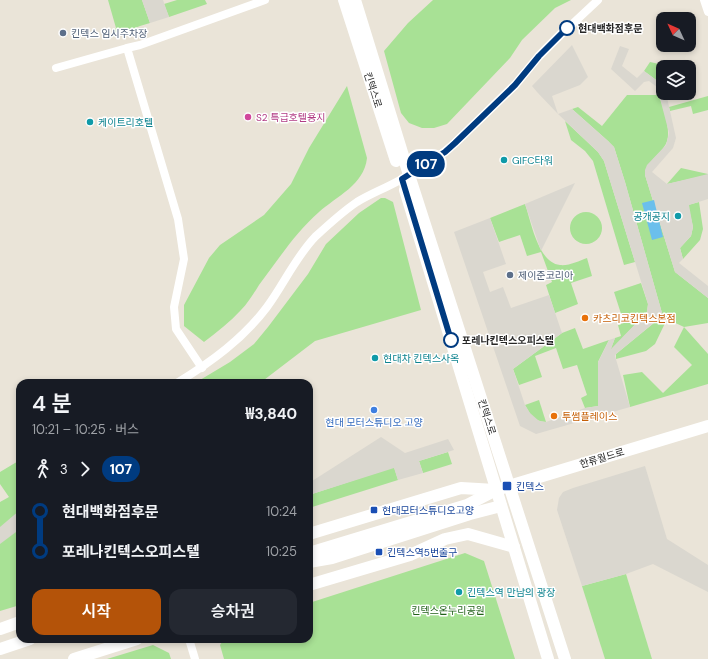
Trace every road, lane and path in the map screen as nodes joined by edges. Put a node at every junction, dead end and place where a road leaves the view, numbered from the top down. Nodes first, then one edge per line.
1 (264, 0) edge
2 (344, 0) edge
3 (355, 0) edge
4 (598, 0) edge
5 (704, 0) edge
6 (708, 12) edge
7 (127, 48) junction
8 (56, 68) dead end
9 (406, 177) junction
10 (202, 368) junction
11 (184, 379) edge
12 (708, 426) edge
13 (510, 486) junction
14 (496, 490) junction
15 (501, 506) junction
16 (313, 533) edge
17 (514, 546) junction
18 (313, 551) edge
19 (313, 561) edge
20 (313, 584) edge
21 (16, 623) edge
22 (0, 629) edge
23 (18, 643) edge
24 (124, 643) edge
25 (190, 643) edge
26 (0, 649) edge
27 (74, 659) edge
28 (195, 659) edge
29 (548, 659) edge
30 (565, 659) edge

1 - 7 street
2 - 9 main road, 킨텍스로
3 - 9 main road, 킨텍스로
4 - 9 street
5 - 6 street
7 - 8 street
7 - 10 street
9 - 10 street
9 - 13 main road, 킨텍스로
9 - 14 main road, 킨텍스로
10 - 11 street
12 - 13 main road, 한류월드로
13 - 14 main road, 한류월드로
13 - 30 main road, 킨텍스로
14 - 15 main road, 킨텍스로
14 - 16 main road
14 - 18 main road
15 - 17 main road, 킨텍스로
15 - 19 main road
17 - 20 main road
17 - 29 main road, 킨텍스로
21 - 22 main road
23 - 26 main road
24 - 27 main road
25 - 28 street

